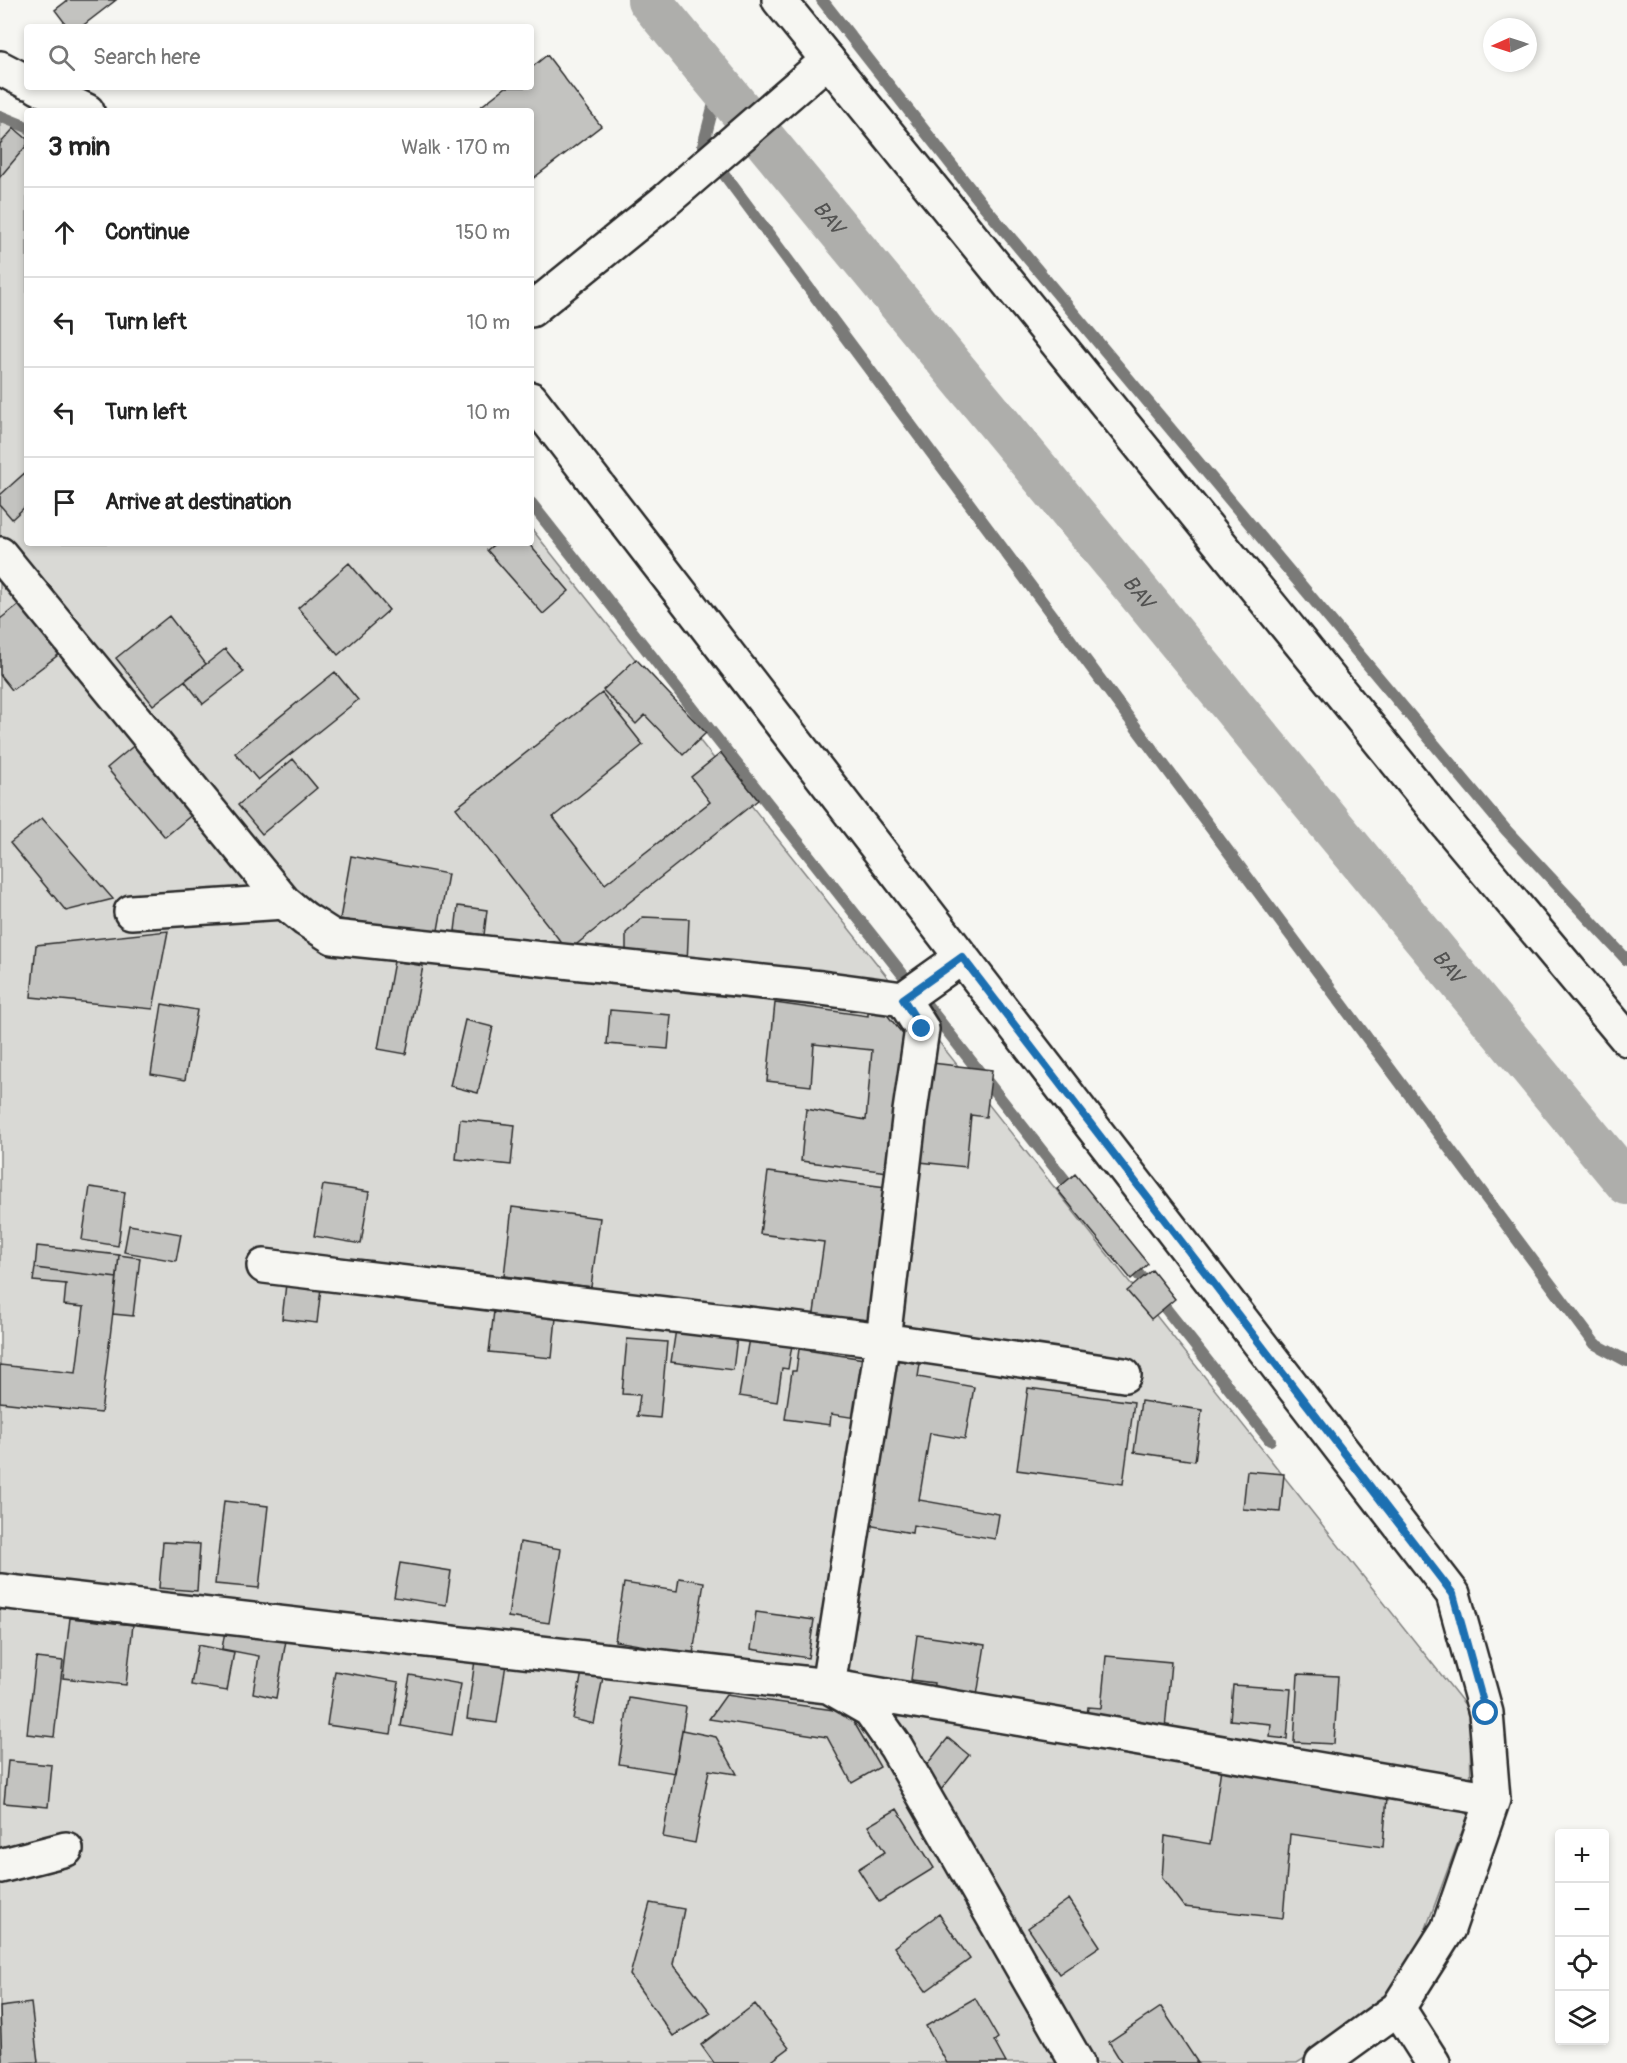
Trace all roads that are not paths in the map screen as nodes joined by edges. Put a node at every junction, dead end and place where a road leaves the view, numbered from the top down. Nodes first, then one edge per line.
1 (779, 0) edge
2 (828, 60) junction
3 (0, 68) edge
4 (24, 80) edge
5 (44, 90) edge
6 (81, 108) edge
7 (534, 308) edge
8 (534, 403) edge
9 (0, 554) edge
10 (284, 902) junction
11 (131, 912) dead end
12 (962, 957) junction
13 (903, 999) junction
14 (1627, 1039) edge
15 (264, 1266) dead end
16 (883, 1340) junction
17 (1124, 1375) dead end
18 (0, 1591) edge
19 (828, 1686) junction
20 (1493, 1799) junction
21 (66, 1849) dead end
22 (0, 1866) edge
23 (1398, 2008) junction
24 (1077, 2063) edge
25 (1322, 2063) edge
26 (1432, 2063) edge

1 - 2 street
2 - 7 street
2 - 14 street
3 - 4 street
5 - 6 street
8 - 12 street
9 - 10 street
10 - 11 street
10 - 13 street
12 - 13 street
12 - 20 street
13 - 16 street
15 - 16 street
16 - 17 street
16 - 19 street
18 - 19 street
19 - 20 street
19 - 24 street
20 - 23 street
21 - 22 street
23 - 25 street
23 - 26 street

